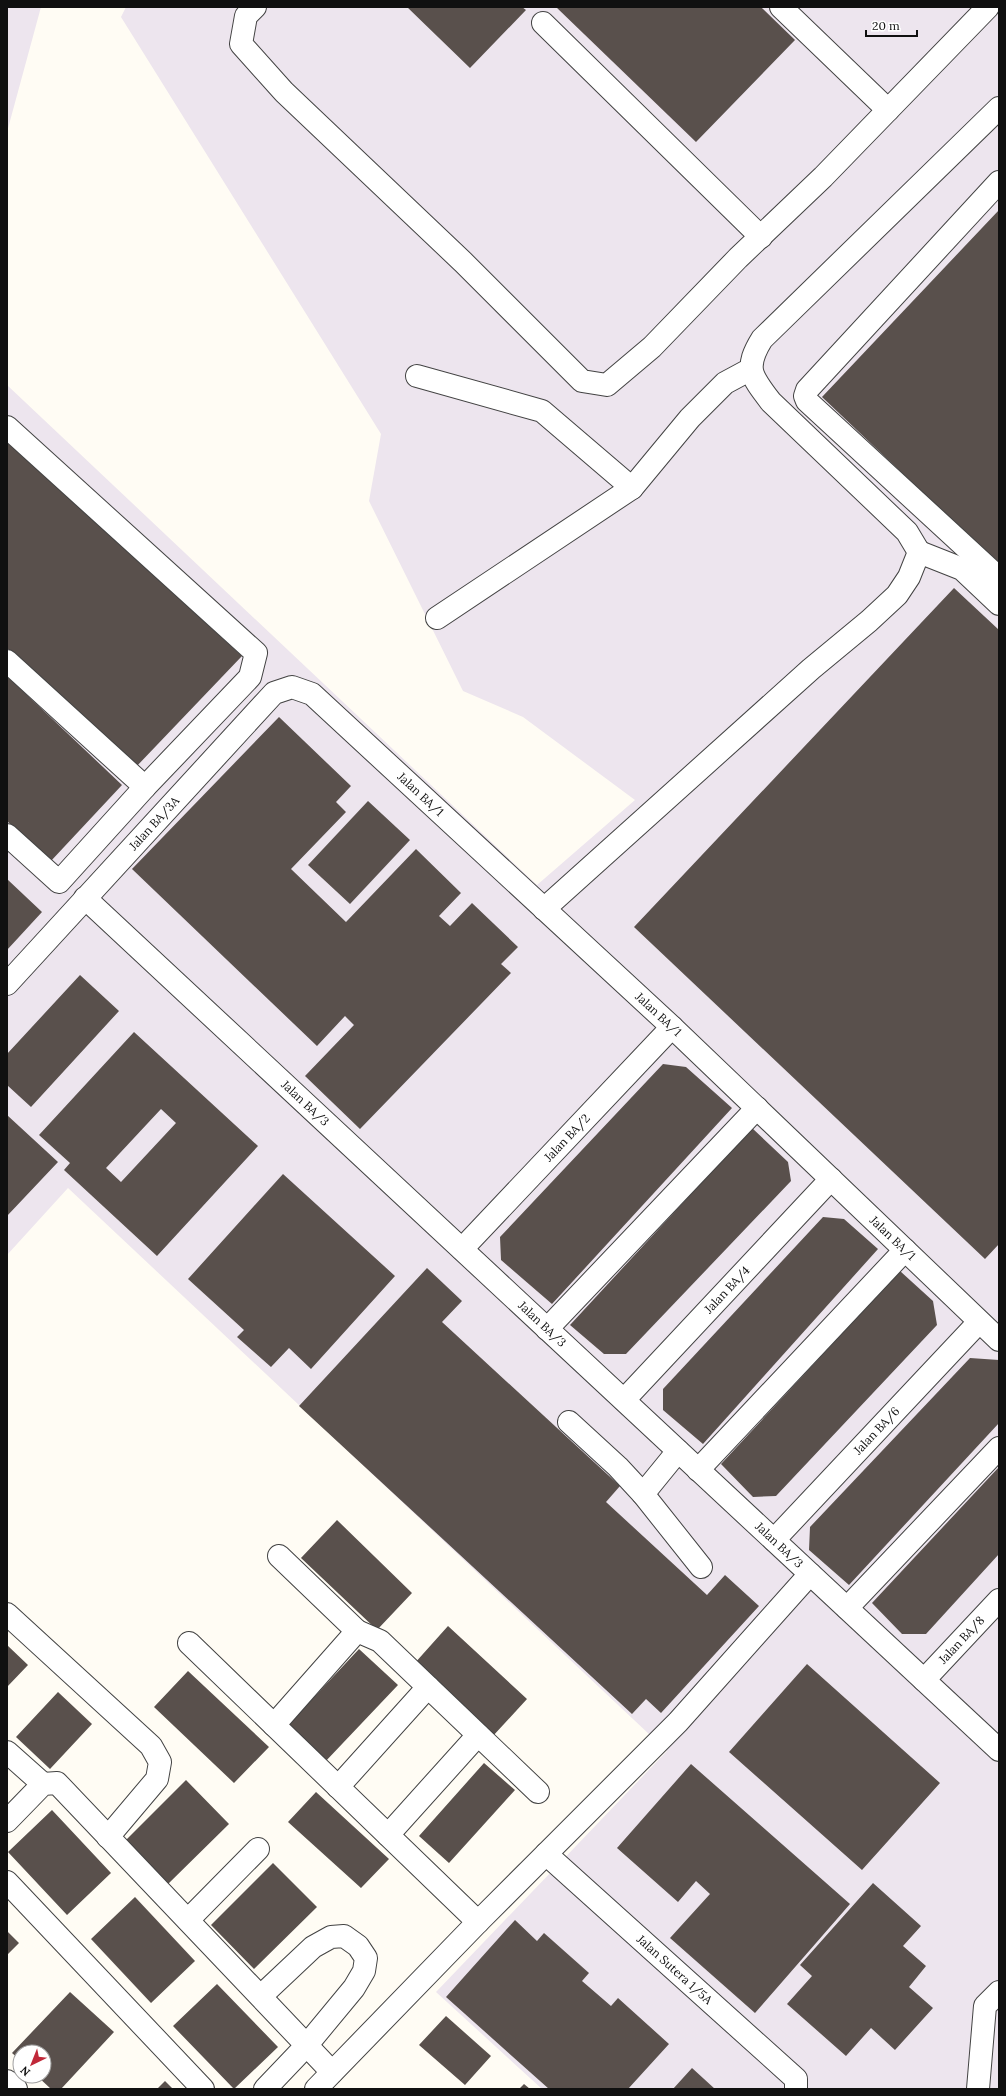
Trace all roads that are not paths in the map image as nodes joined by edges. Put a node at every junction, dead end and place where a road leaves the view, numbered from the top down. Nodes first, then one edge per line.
1 (255, 7) edge
2 (781, 7) edge
3 (988, 7) edge
4 (543, 23) dead end
5 (999, 108) edge
6 (888, 110) junction
7 (999, 182) edge
8 (761, 236) junction
9 (751, 369) junction
10 (417, 376) dead end
11 (7, 427) edge
12 (632, 488) junction
13 (919, 552) junction
14 (999, 578) edge
15 (999, 604) edge
16 (437, 618) dead end
17 (7, 661) edge
18 (312, 694) joint
19 (145, 787) junction
20 (7, 835) edge
21 (85, 898) junction
22 (544, 908) junction
23 (7, 984) edge
24 (672, 1027) junction
25 (757, 1108) junction
26 (830, 1179) junction
27 (462, 1249) junction
28 (905, 1250) junction
29 (980, 1322) junction
30 (547, 1329) junction
31 (999, 1340) edge
32 (624, 1400) junction
33 (569, 1422) dead end
34 (999, 1448) edge
35 (678, 1451) junction
36 (698, 1470) junction
37 (643, 1494) junction
38 (774, 1540) junction
39 (279, 1556) dead end
40 (701, 1567) dead end
41 (810, 1574) junction
42 (999, 1600) edge
43 (847, 1608) junction
44 (7, 1614) edge
45 (357, 1631) junction
46 (189, 1643) dead end
47 (924, 1680) junction
48 (428, 1687) junction
49 (274, 1725) junction
50 (478, 1735) junction
51 (999, 1750) edge
52 (7, 1752) edge
53 (43, 1784) junction
54 (338, 1787) junction
55 (538, 1792) dead end
56 (7, 1821) edge
57 (388, 1835) junction
58 (108, 1837) junction
59 (258, 1849) dead end
60 (546, 1854) junction
61 (7, 1882) edge
62 (188, 1920) junction
63 (478, 1922) junction
64 (261, 1996) junction
65 (992, 1999) edge
66 (306, 2046) junction
67 (332, 2072) junction
68 (7, 2081) edge
69 (16, 2089) edge
70 (203, 2089) edge
71 (265, 2089) edge
72 (316, 2089) edge
73 (796, 2089) edge
74 (978, 2089) edge

1 - 8 street
2 - 6 street
3 - 6 street
4 - 8 street
5 - 9 street
6 - 8 street
7 - 14 street
9 - 12 street
9 - 13 street
10 - 12 street
11 - 19 street
12 - 16 street
13 - 15 street
13 - 22 street
17 - 19 street
18 - 21 street, Jalan BA/3A
18 - 22 street, Jalan BA/1
19 - 20 street
21 - 23 street, Jalan BA/3A
21 - 27 street, Jalan BA/3
22 - 24 street, Jalan BA/1
24 - 25 street, Jalan BA/1
24 - 27 street, Jalan BA/2
25 - 26 street, Jalan BA/1
25 - 30 street
26 - 28 street, Jalan BA/1
26 - 32 street, Jalan BA/4
27 - 30 street, Jalan BA/3
28 - 29 street, Jalan BA/1
28 - 36 street
29 - 31 street, Jalan BA/1
29 - 38 street, Jalan BA/6
30 - 32 street, Jalan BA/3
32 - 35 street, Jalan BA/3
33 - 37 street
34 - 43 street
35 - 36 street, Jalan BA/3
35 - 37 street
36 - 38 street, Jalan BA/3
37 - 40 street
38 - 41 street, Jalan BA/3
39 - 45 street
41 - 43 street, Jalan BA/3
41 - 60 street
42 - 47 street, Jalan BA/8
43 - 47 street, Jalan BA/3
44 - 58 street
45 - 48 street
45 - 49 street
46 - 49 street
47 - 51 street, Jalan BA/3
48 - 50 street
48 - 54 street
49 - 54 street
50 - 55 street
50 - 57 street
52 - 53 street
53 - 56 street
53 - 58 street
54 - 57 street
57 - 63 street
58 - 62 street
59 - 62 street
60 - 63 street
60 - 73 street, Jalan Sutera 1/5A
61 - 70 street
62 - 64 street
63 - 67 street
64 - 66 street
64 - 66 street
65 - 74 street
66 - 67 street
66 - 71 street
67 - 72 street
68 - 69 street

